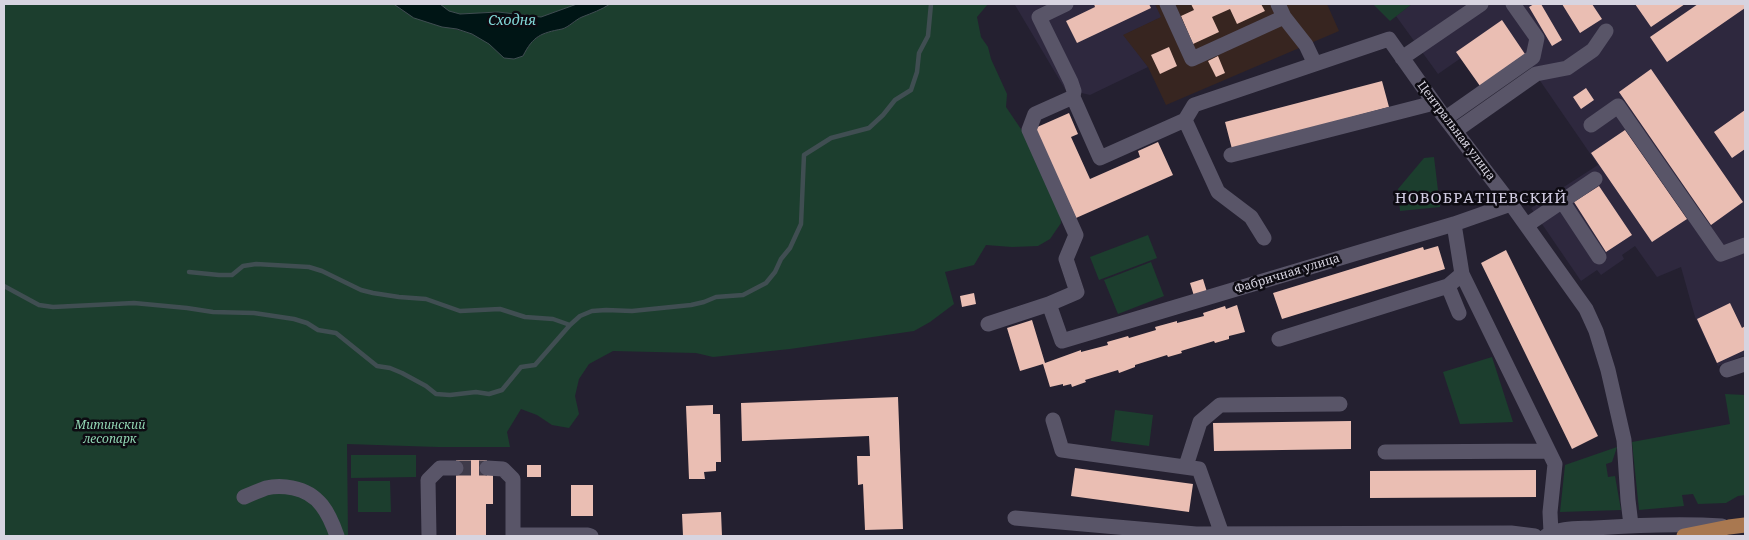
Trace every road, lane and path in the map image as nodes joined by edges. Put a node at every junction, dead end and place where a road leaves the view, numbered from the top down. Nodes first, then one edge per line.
1 (1066, 4) edge
2 (1167, 4) edge
3 (1481, 4) edge
4 (1512, 4) edge
5 (1281, 10) edge
6 (1606, 31) dead end
7 (1402, 58) junction
8 (1315, 64) junction
9 (1073, 97) junction
10 (1434, 103) junction
11 (1185, 120) junction
12 (1450, 124) junction
13 (1591, 125) dead end
14 (1231, 155) dead end
15 (1595, 179) dead end
16 (1562, 201) junction
17 (1511, 204) junction
18 (1454, 224) junction
19 (1527, 225) junction
20 (1264, 238) dead end
21 (1745, 244) edge
22 (1599, 257) dead end
23 (1462, 274) junction
24 (1448, 286) junction
25 (1049, 304) junction
26 (1459, 313) dead end
27 (988, 324) dead end
28 (1278, 339) dead end
29 (1745, 364) edge
30 (1727, 370) dead end
31 (1340, 404) dead end
32 (1054, 420) dead end
33 (1548, 450) junction
34 (1385, 452) dead end
35 (1186, 466) junction
36 (456, 468) tunnel mouth
37 (487, 468) tunnel mouth
38 (244, 497) dead end
39 (1015, 518) dead end
40 (1632, 525) junction
41 (1745, 525) edge
42 (1729, 527) junction
43 (1222, 534) junction
44 (1549, 535) edge
45 (337, 536) edge
46 (429, 536) edge
47 (513, 536) edge
48 (590, 536) edge
49 (1535, 536) edge
50 (1684, 536) edge

1 - 9 street
2 - 5 street
3 - 7 street
4 - 12 street
5 - 8 street
6 - 12 street
7 - 8 street, Центральная улица
7 - 10 street, Центральная улица
8 - 11 street
9 - 11 street
9 - 25 street
10 - 12 street, Центральная улица
10 - 14 street
11 - 20 street
12 - 17 street, Центральная улица
13 - 21 street
15 - 16 street
16 - 19 street
16 - 22 street
17 - 18 street, Фабричная улица
17 - 19 street, Центральная улица
18 - 23 street
18 - 25 street, Фабричная улица
19 - 40 street, Центральная улица
23 - 24 street
23 - 33 street
24 - 26 street
24 - 28 street
25 - 27 street
29 - 30 street
31 - 35 street
32 - 35 street
33 - 34 street
33 - 44 street
35 - 43 street
36 - 46 street
37 - 47 street
38 - 45 street
39 - 43 street
40 - 42 street
40 - 44 street
41 - 42 main road
42 - 50 main road
43 - 49 street
47 - 48 street

